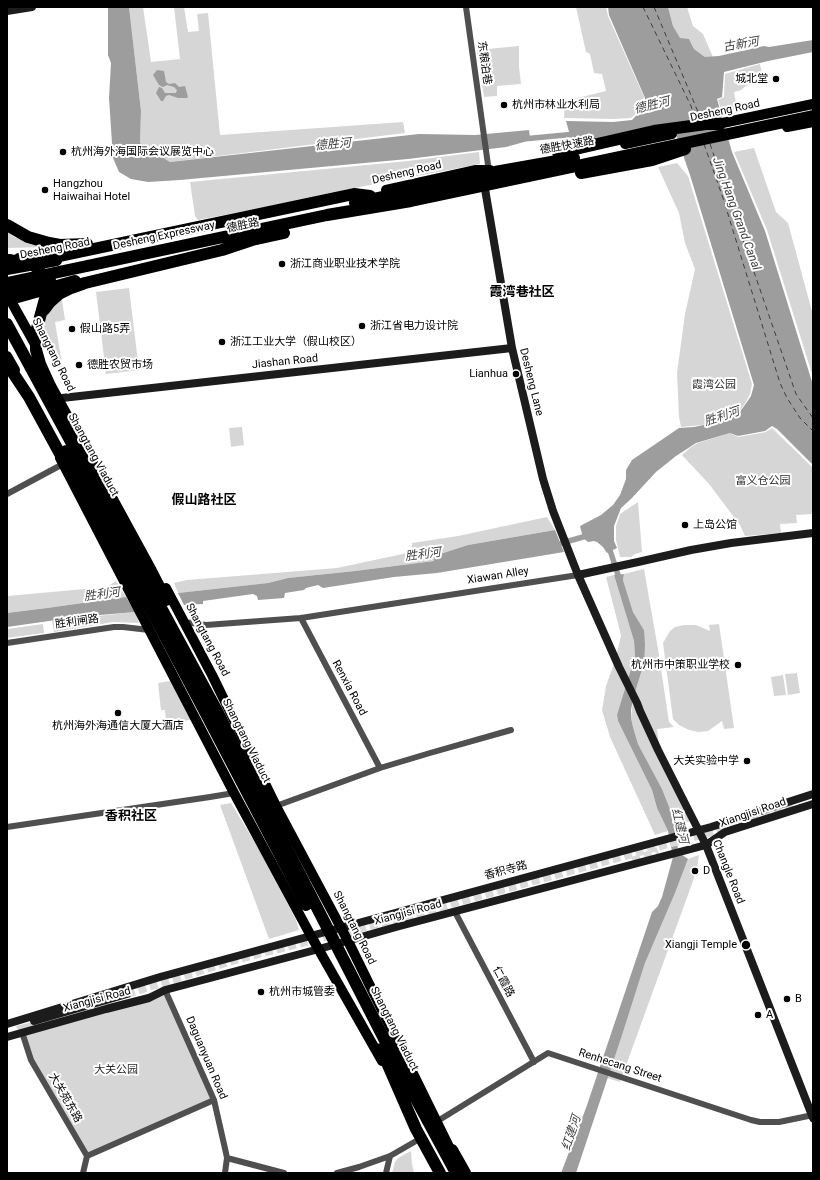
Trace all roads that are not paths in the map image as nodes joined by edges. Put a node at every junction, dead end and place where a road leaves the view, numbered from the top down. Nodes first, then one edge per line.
1 (32, 7) edge
2 (466, 7) edge
3 (7, 11) edge
4 (813, 104) edge
5 (813, 110) edge
6 (813, 116) edge
7 (813, 122) edge
8 (720, 124) junction
9 (693, 146) junction
10 (492, 171) junction
11 (480, 188) junction
12 (383, 196) junction
13 (411, 201) junction
14 (258, 214) junction
15 (7, 225) edge
16 (252, 240) junction
17 (8, 264) edge
18 (7, 276) edge
19 (7, 283) edge
20 (9, 296) edge
21 (40, 318) junction
22 (7, 324) edge
23 (7, 340) edge
24 (512, 348) junction
25 (7, 356) edge
26 (7, 365) edge
27 (62, 398) junction
28 (63, 464) junction
29 (7, 494) edge
30 (813, 533) edge
31 (578, 575) junction
32 (301, 618) junction
33 (184, 622) junction
34 (149, 630) junction
35 (7, 643) edge
36 (203, 708) junction
37 (216, 710) junction
38 (511, 730) dead end
39 (380, 768) junction
40 (234, 793) junction
41 (813, 794) edge
42 (813, 804) edge
43 (276, 806) junction
44 (7, 827) edge
45 (698, 830) junction
46 (673, 837) joint
47 (706, 845) junction
48 (594, 861) dead end
49 (596, 871) dead end
50 (522, 878) junction
51 (531, 892) junction
52 (455, 912) junction
53 (341, 928) junction
54 (311, 936) junction
55 (348, 941) junction
56 (319, 949) junction
57 (160, 977) junction
58 (165, 990) junction
59 (7, 1024) edge
60 (7, 1029) edge
61 (7, 1032) edge
62 (22, 1032) junction
63 (7, 1036) edge
64 (379, 1044) junction
65 (396, 1062) junction
66 (534, 1062) junction
67 (214, 1100) junction
68 (813, 1116) edge
69 (436, 1122) junction
70 (424, 1136) junction
71 (87, 1156) junction
72 (390, 1156) junction
73 (227, 1158) junction
74 (83, 1173) edge
75 (225, 1173) edge
76 (284, 1173) edge
77 (337, 1173) edge
78 (386, 1173) edge
79 (440, 1173) edge
80 (443, 1173) edge
81 (447, 1173) edge
82 (456, 1173) edge
83 (462, 1173) edge
84 (466, 1173) edge

1 - 3 street
2 - 10 street, 东粮泊巷
4 - 8 main road, Desheng Road
5 - 10 highway, 德胜快速路
6 - 11 highway, 德胜快速路
7 - 9 main road
8 - 10 main road, Desheng Road
8 - 10 highway
9 - 11 main road
9 - 11 highway
10 - 11 street
10 - 12 highway, 德胜快速路
10 - 17 main road, Desheng Road
11 - 13 highway, 德胜快速路
11 - 20 main road, 德胜路
11 - 24 street, Desheng Lane
12 - 14 highway
12 - 18 highway, Desheng Expressway
13 - 16 highway
13 - 19 highway, Desheng Expressway
14 - 15 highway
14 - 17 highway
15 - 20 highway
16 - 20 highway
16 - 21 highway
17 - 21 highway
20 - 27 main road, Shangtang Road
21 - 37 highway
22 - 37 highway, Shangtang Viaduct
23 - 36 highway, Shangtang Viaduct
24 - 27 street, Jiashan Road
24 - 31 street, Desheng Lane
25 - 28 main road
26 - 36 highway
27 - 33 main road, Shangtang Road
28 - 29 street
28 - 34 main road
30 - 31 street, Xiawan Alley
31 - 32 street, Xiawan Alley
31 - 45 street, Changle Road
32 - 33 street, Xiawan Alley
32 - 39 street, Renxia Road
33 - 43 main road, Shangtang Road
34 - 35 street, 胜利闸路
34 - 40 main road
36 - 64 highway, Shangtang Viaduct
37 - 65 highway, Shangtang Viaduct
38 - 39 street
39 - 43 street
40 - 44 street
40 - 54 main road
41 - 45 street, Xiangjisi Road
42 - 47 street, Xiangjisi Road
43 - 53 main road, Shangtang Road
45 - 46 street, Xiangjisi Road
45 - 47 street, Changle Road
46 - 50 street, 香积寺路
47 - 51 street, Xiangjisi Road
47 - 68 street, Changle Road
48 - 50 street
49 - 51 street
50 - 53 street, 香积寺路
51 - 52 street, Xiangjisi Road
52 - 55 street, Xiangjisi Road
52 - 66 street, 仁霞路
53 - 54 street, Xiangjisi Road
53 - 55 main road, Shangtang Road
54 - 56 main road
54 - 57 street, Xiangjisi Road
55 - 56 street, Xiangjisi Road
55 - 69 main road, Shangtang Road
56 - 58 street, Xiangjisi Road
56 - 70 main road
57 - 58 street, Daguanyuan Road
57 - 59 street, Xiangjisi Road
58 - 62 street, Xiangjisi Road
58 - 67 street, Daguanyuan Road
60 - 61 street
62 - 63 street, Xiangjisi Road
62 - 71 street, 大关苑东路
64 - 79 highway
64 - 81 highway, Shangtang Viaduct
65 - 82 highway, Shangtang Viaduct
65 - 84 highway
66 - 68 street, Renhecang Street
66 - 69 street, Renhecang Street
67 - 71 street
67 - 73 street, Daguanyuan Road
69 - 83 main road, Shangtang Road
70 - 72 street
70 - 80 main road
71 - 74 street
72 - 77 street
72 - 78 street
73 - 75 street, Daguanyuan Road
73 - 76 street

